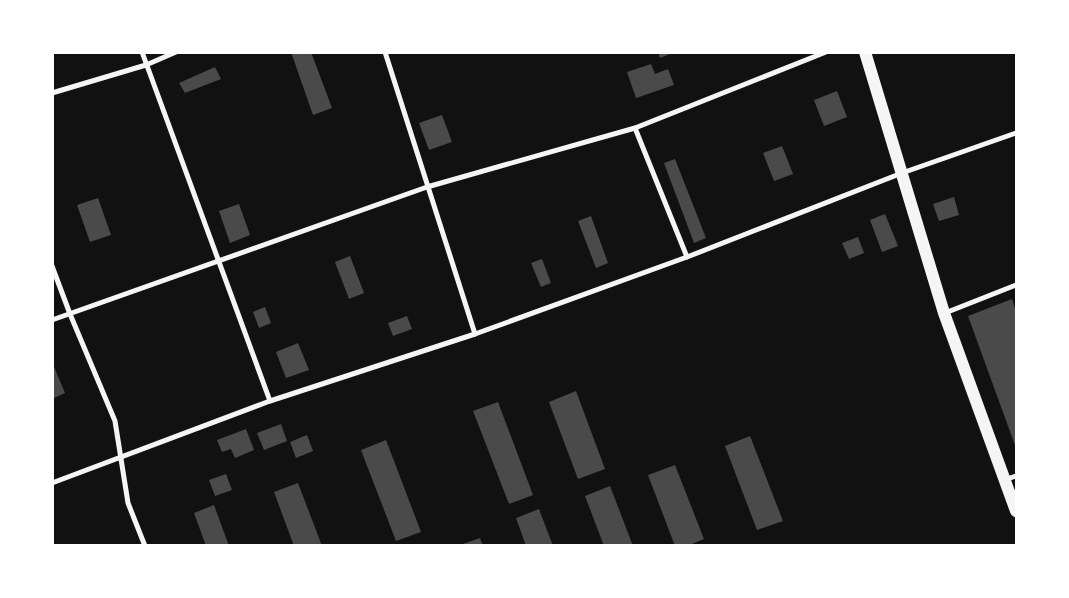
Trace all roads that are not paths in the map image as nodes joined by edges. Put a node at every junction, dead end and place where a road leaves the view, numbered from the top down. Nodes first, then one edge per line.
1 (142, 52) edge
2 (176, 52) edge
3 (385, 52) edge
4 (826, 52) edge
5 (865, 52) edge
6 (146, 64) junction
7 (52, 93) edge
8 (635, 128) junction
9 (1016, 133) edge
10 (902, 173) junction
11 (427, 187) junction
12 (687, 257) junction
13 (218, 261) junction
14 (52, 266) edge
15 (1016, 286) edge
16 (944, 313) junction
17 (70, 314) junction
18 (52, 320) edge
19 (475, 334) junction
20 (270, 401) junction
21 (120, 459) junction
22 (1016, 476) edge
23 (1004, 480) junction
24 (52, 483) edge
25 (1016, 511) edge
26 (145, 546) edge

1 - 6 street
2 - 6 street
3 - 11 street
4 - 8 street
5 - 10 main road
6 - 7 street
6 - 13 street
8 - 11 street
8 - 12 street
9 - 10 street
10 - 12 street
10 - 16 main road
11 - 13 street
11 - 19 street
12 - 19 street
13 - 17 street
13 - 20 street
14 - 17 street
15 - 16 street
16 - 23 main road
17 - 18 street
17 - 21 street
19 - 20 street
20 - 21 street
21 - 24 street
21 - 26 street
22 - 23 street
23 - 25 main road

